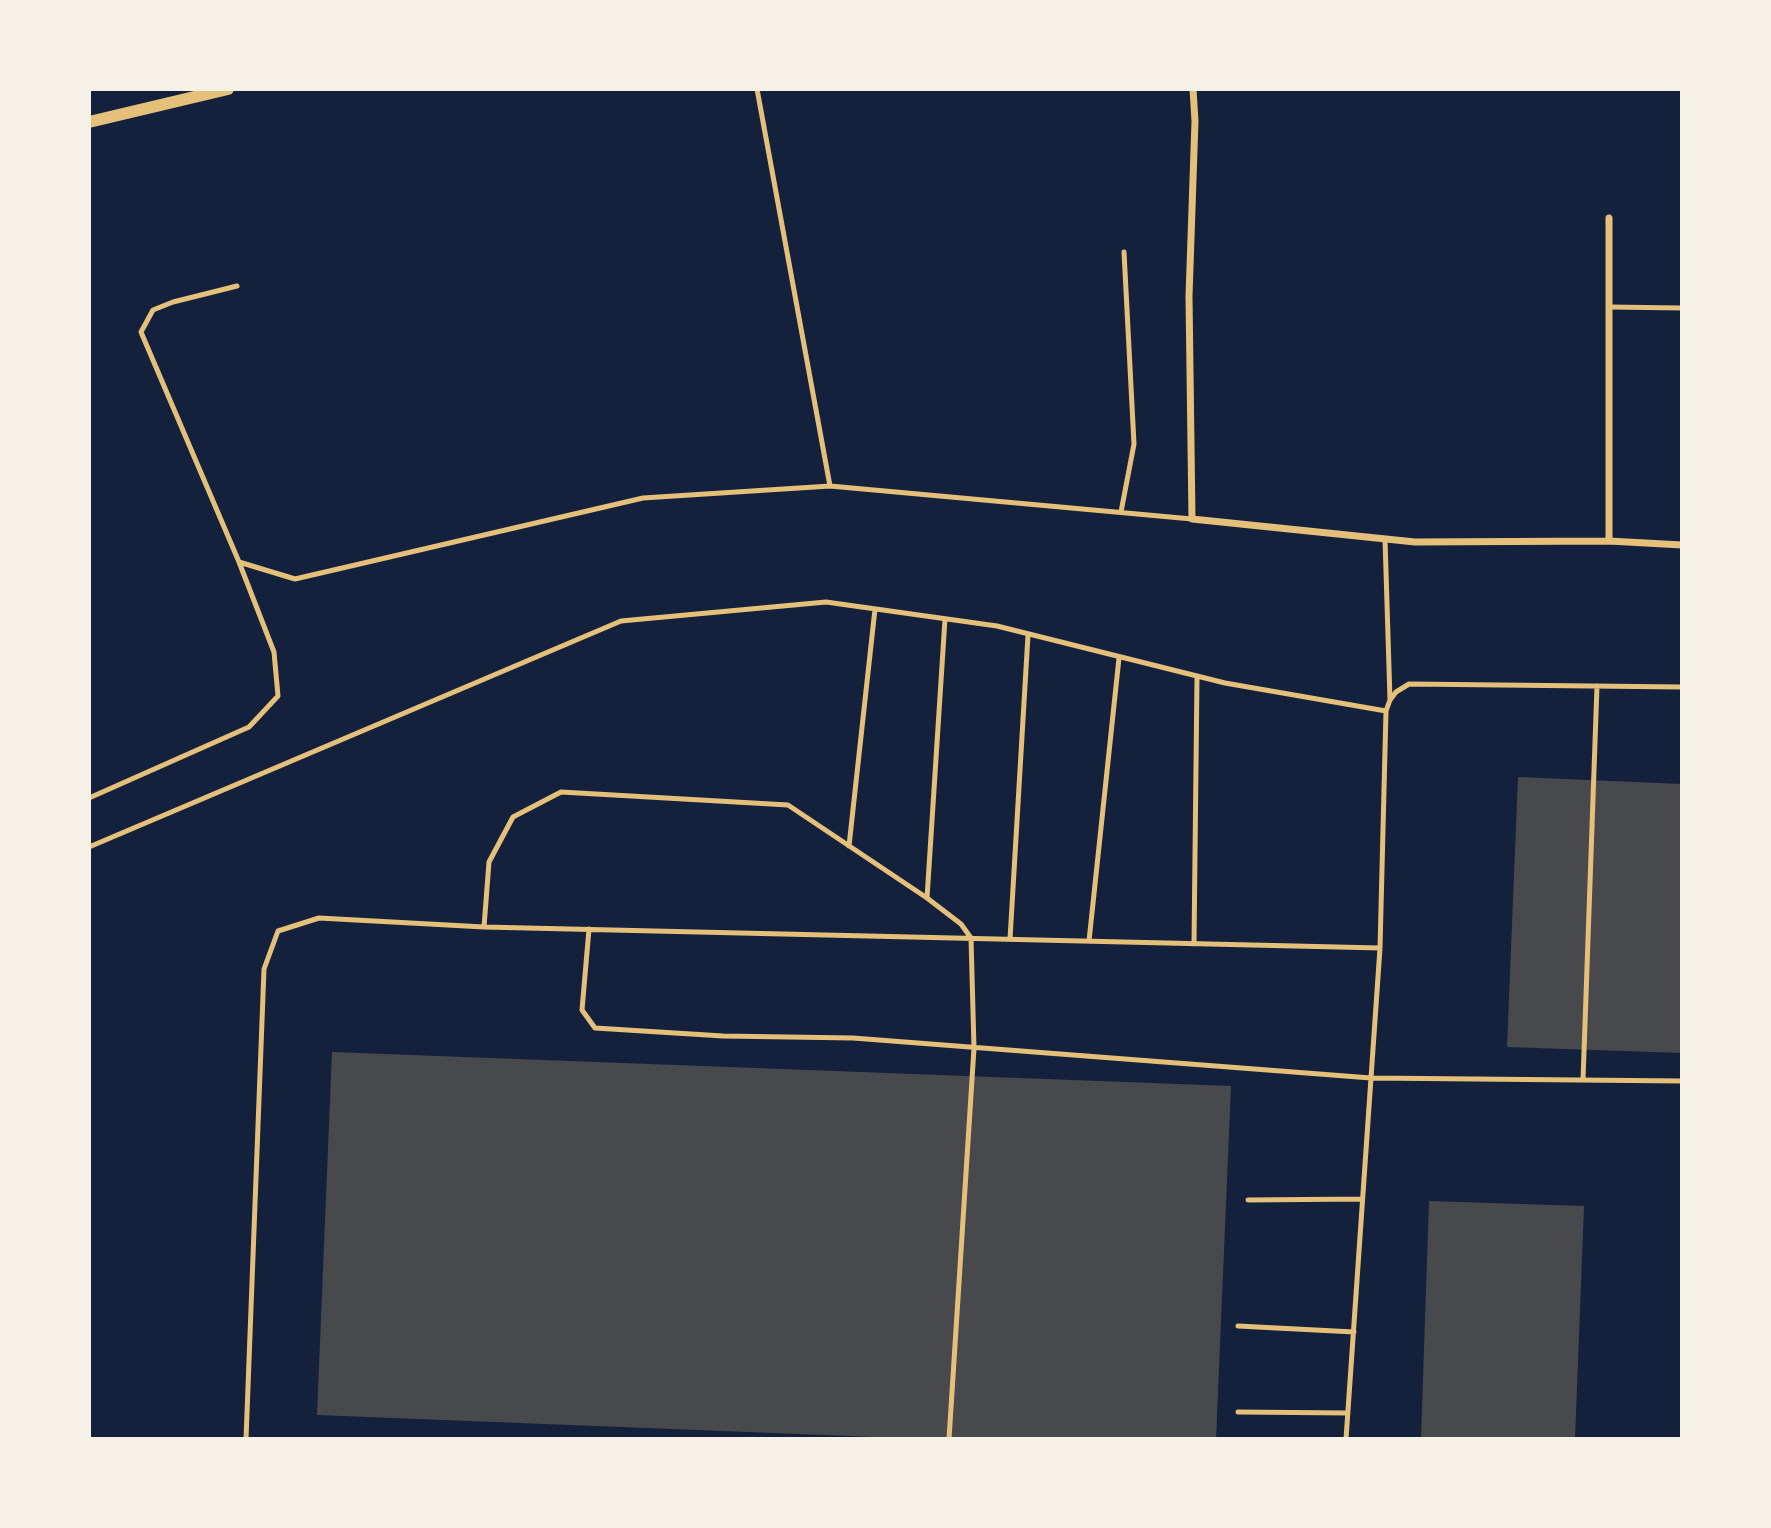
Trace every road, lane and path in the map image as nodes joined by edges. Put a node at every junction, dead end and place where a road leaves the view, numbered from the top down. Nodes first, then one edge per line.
1 (228, 89) edge
2 (757, 89) edge
3 (1193, 89) edge
4 (89, 122) edge
5 (1609, 218) dead end
6 (1124, 253) dead end
7 (237, 286) dead end
8 (1609, 307) junction
9 (1682, 308) edge
10 (830, 486) junction
11 (1121, 512) junction
12 (1192, 519) junction
13 (1385, 540) junction
14 (1609, 541) junction
15 (1682, 545) edge
16 (239, 562) junction
17 (875, 609) junction
18 (945, 619) junction
19 (1028, 635) junction
20 (1119, 658) junction
21 (1197, 677) junction
22 (1598, 686) junction
23 (1682, 687) edge
24 (1390, 700) junction
25 (1386, 711) junction
26 (89, 798) edge
27 (849, 846) junction
28 (89, 847) edge
29 (927, 898) junction
30 (484, 926) junction
31 (589, 929) junction
32 (971, 938) junction
33 (1010, 939) junction
34 (1089, 941) junction
35 (1194, 944) junction
36 (1380, 948) junction
37 (974, 1048) junction
38 (1371, 1077) junction
39 (1583, 1080) junction
40 (1682, 1081) edge
41 (1363, 1199) junction
42 (1248, 1200) dead end
43 (1238, 1326) dead end
44 (1354, 1332) junction
45 (1238, 1412) dead end
46 (1348, 1413) junction
47 (246, 1439) edge
48 (949, 1439) edge
49 (1346, 1439) edge

1 - 4 street
2 - 10 lane
3 - 12 street
5 - 8 street
6 - 11 lane
7 - 16 lane
8 - 9 lane
8 - 14 street
10 - 11 lane
10 - 16 lane
11 - 12 lane
12 - 13 street
13 - 14 street
13 - 24 lane
14 - 15 street
16 - 26 lane
17 - 18 lane
17 - 27 lane
17 - 28 lane
18 - 19 lane
18 - 29 lane
19 - 20 lane
19 - 33 lane
20 - 21 lane
20 - 34 lane
21 - 25 lane
21 - 35 lane
22 - 23 lane
22 - 24 lane
22 - 39 lane
24 - 25 lane
25 - 36 lane
27 - 29 lane
27 - 30 lane
29 - 32 lane
30 - 31 lane
30 - 47 lane
31 - 32 lane
31 - 37 lane
32 - 33 lane
32 - 37 lane
33 - 34 lane
34 - 35 lane
35 - 36 lane
36 - 38 lane
37 - 38 lane
37 - 48 lane
38 - 39 lane
38 - 41 lane
39 - 40 lane
41 - 42 lane
41 - 44 lane
43 - 44 lane
44 - 46 lane
45 - 46 lane
46 - 49 lane

